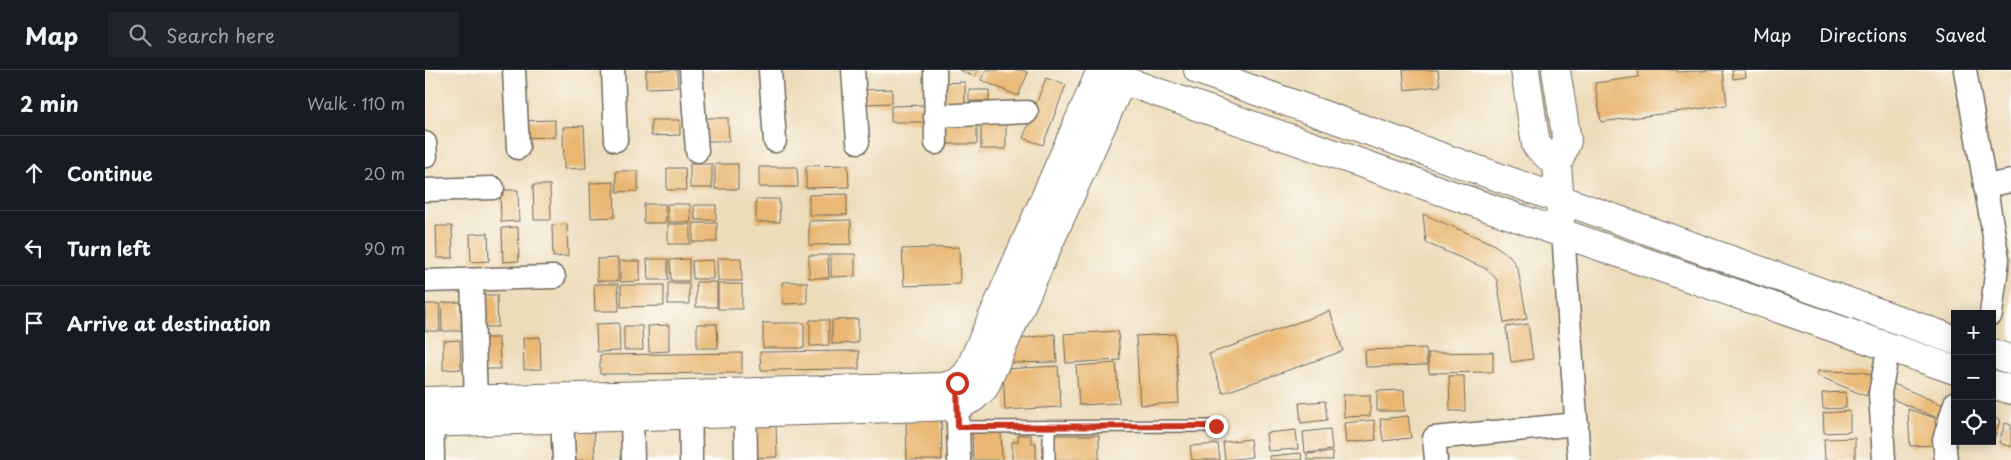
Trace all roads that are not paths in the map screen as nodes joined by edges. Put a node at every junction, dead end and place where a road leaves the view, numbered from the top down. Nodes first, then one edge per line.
1 (514, 70) edge
2 (613, 70) edge
3 (691, 70) edge
4 (771, 70) edge
5 (853, 70) edge
6 (935, 70) edge
7 (1198, 70) edge
8 (1525, 70) edge
9 (1556, 70) edge
10 (1965, 70) edge
11 (1114, 73) edge
12 (1027, 112) dead end
13 (935, 116) junction
14 (616, 140) dead end
15 (775, 141) dead end
16 (858, 142) dead end
17 (936, 142) dead end
18 (425, 143) edge
19 (518, 148) dead end
20 (697, 151) dead end
21 (426, 156) edge
22 (1557, 165) junction
23 (2011, 181) edge
24 (1985, 186) junction
25 (493, 188) dead end
26 (425, 190) edge
27 (1558, 199) junction
28 (1563, 232) junction
29 (554, 277) dead end
30 (472, 280) junction
31 (425, 281) edge
32 (1992, 310) edge
33 (1951, 339) edge
34 (1889, 346) junction
35 (1996, 354) edge
36 (2011, 360) edge
37 (1951, 369) edge
38 (1996, 385) edge
39 (2011, 390) edge
40 (476, 400) junction
41 (745, 404) junction
42 (690, 405) junction
43 (958, 405) junction
44 (429, 412) edge
45 (632, 417) junction
46 (1951, 418) edge
47 (562, 419) junction
48 (1577, 424) junction
49 (1216, 426) dead end
50 (1049, 427) junction
51 (433, 460) edge
52 (564, 460) edge
53 (633, 460) edge
54 (691, 460) edge
55 (746, 460) edge
56 (959, 460) edge
57 (1049, 460) edge
58 (1436, 460) edge
59 (1579, 460) edge
60 (1883, 460) edge
61 (1946, 460) edge

1 - 19 street
2 - 14 street
3 - 20 street
4 - 15 street
5 - 16 street
6 - 13 street
7 - 27 street
8 - 22 street
9 - 22 street
10 - 24 street
11 - 28 street
11 - 43 street
12 - 13 street
13 - 17 street
18 - 21 street
22 - 27 street
23 - 24 street
24 - 32 street
25 - 26 street
27 - 28 street
27 - 33 street
28 - 34 street
28 - 48 street
29 - 30 street
30 - 31 street
30 - 40 street
34 - 37 street
34 - 60 street
35 - 36 street
38 - 39 street
40 - 42 street
40 - 44 street
41 - 42 street
41 - 43 street
41 - 55 street
42 - 45 street
42 - 54 street
43 - 50 lane
43 - 56 street
44 - 47 street
44 - 51 street
45 - 47 street
45 - 53 street
46 - 61 street
47 - 52 street
48 - 58 street
48 - 59 street
49 - 50 lane
50 - 57 lane

